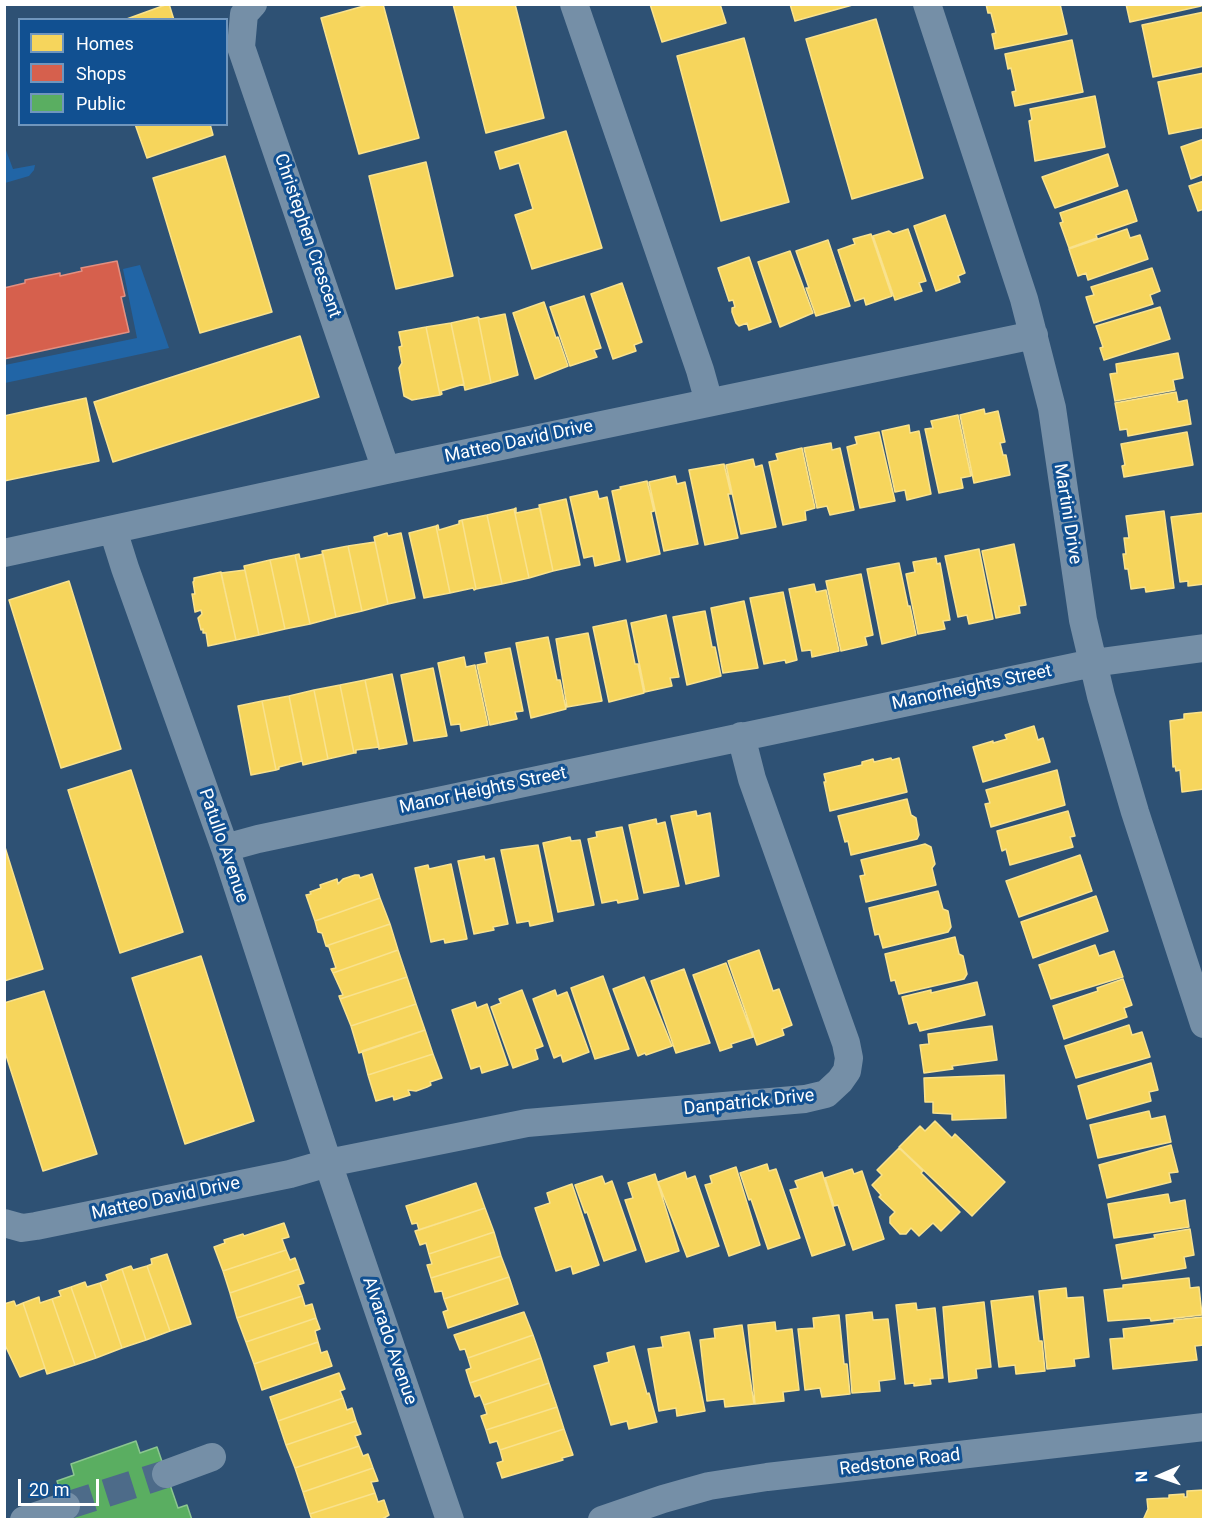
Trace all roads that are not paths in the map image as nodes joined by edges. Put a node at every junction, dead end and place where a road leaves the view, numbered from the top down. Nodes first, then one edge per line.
1 (253, 4) edge
2 (574, 4) edge
3 (927, 4) edge
4 (1034, 335) junction
5 (709, 402) junction
6 (386, 470) junction
7 (113, 530) junction
8 (4, 553) edge
9 (1203, 648) edge
10 (1093, 663) junction
11 (741, 736) junction
12 (225, 848) junction
13 (1203, 1024) edge
14 (328, 1163) junction
15 (4, 1223) edge
16 (1203, 1427) edge
17 (212, 1457) dead end
18 (166, 1474) tunnel mouth
19 (66, 1506) tunnel mouth
20 (24, 1520) edge
21 (450, 1520) edge
22 (602, 1520) edge

1 - 6 street, Christephen Crescent
2 - 5 street
3 - 4 street, Martini Drive
4 - 5 street, Matteo David Drive
4 - 10 street, Martini Drive
5 - 6 street, Matteo David Drive
6 - 7 street, Matteo David Drive
7 - 8 street, Matteo David Drive
7 - 12 street, Patullo Avenue
9 - 10 street, Manorheights Street
10 - 11 street, Manorheights Street
10 - 13 street, Martini Drive
11 - 12 street, Manor Heights Street
11 - 14 street, Danpatrick Drive
12 - 14 street, Patullo Avenue
14 - 15 street, Matteo David Drive
14 - 21 street, Alvarado Avenue
16 - 22 street, Redstone Road
17 - 18 street
19 - 20 street

